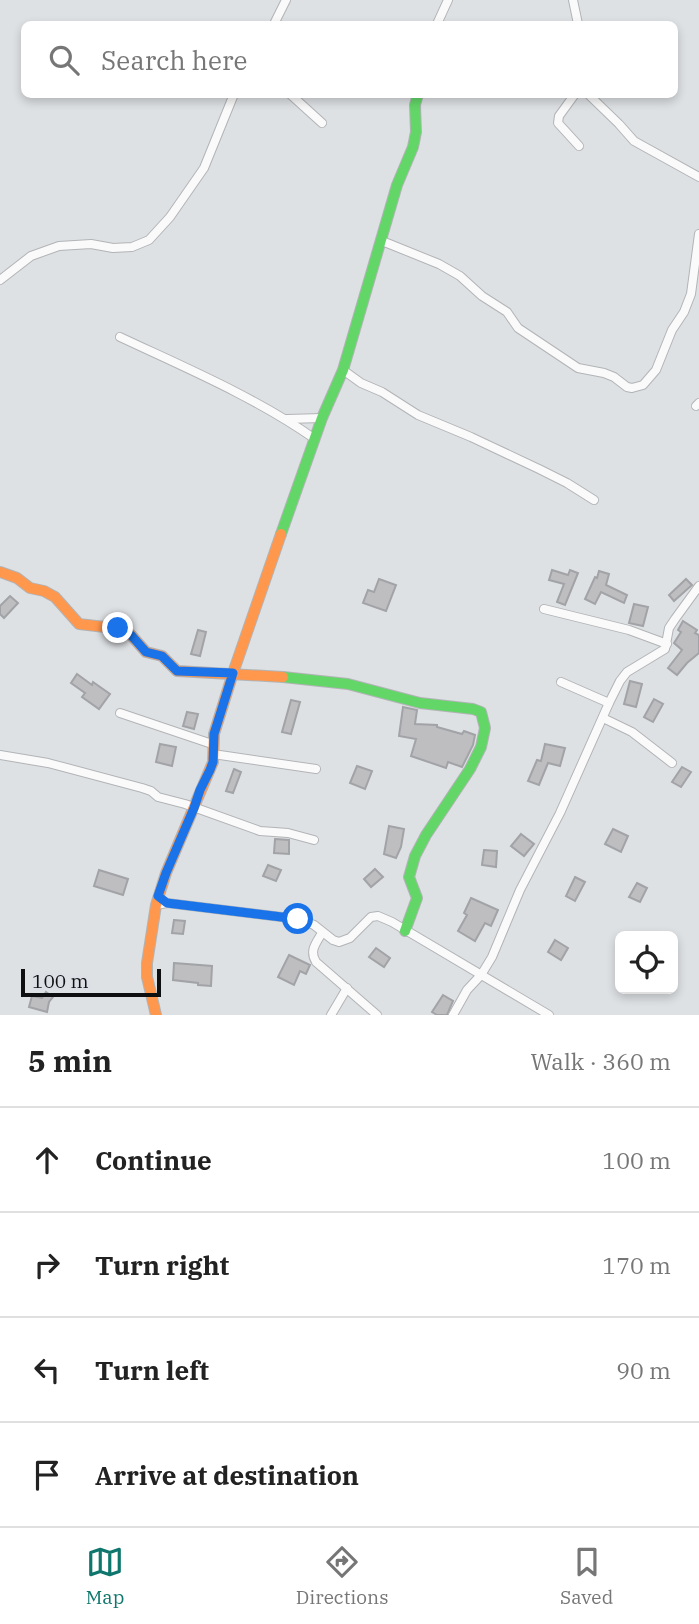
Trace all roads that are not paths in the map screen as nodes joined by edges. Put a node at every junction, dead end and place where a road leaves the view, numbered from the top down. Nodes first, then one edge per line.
1 (286, 0) edge
2 (448, 0) edge
3 (573, 0) edge
4 (276, 21) edge
5 (438, 21) edge
6 (577, 21) edge
7 (233, 98) edge
8 (294, 98) edge
9 (417, 98) edge
10 (572, 98) edge
11 (592, 98) edge
12 (322, 123) dead end
13 (579, 146) dead end
14 (699, 177) edge
15 (699, 234) edge
16 (382, 241) junction
17 (696, 275) edge
18 (0, 281) edge
19 (120, 337) dead end
20 (343, 370) junction
21 (322, 418) junction
22 (287, 419) junction
23 (315, 439) junction
24 (593, 500) dead end
25 (0, 572) edge
26 (699, 586) edge
27 (690, 596) junction
28 (699, 602) edge
29 (544, 609) dead end
30 (667, 644) junction
31 (233, 673) junction
32 (561, 682) dead end
33 (608, 703) junction
34 (120, 713) dead end
35 (603, 718) junction
36 (213, 749) junction
37 (0, 755) edge
38 (672, 763) dead end
39 (316, 769) dead end
40 (194, 808) junction
41 (314, 840) dead end
42 (160, 902) junction
43 (405, 931) junction
44 (322, 933) junction
45 (481, 975) junction
46 (346, 988) junction
47 (156, 1015) edge
48 (331, 1015) edge
49 (377, 1015) edge
50 (453, 1015) edge
51 (549, 1015) edge

1 - 4 street
2 - 5 street
3 - 6 street
7 - 18 street
8 - 12 street
9 - 16 street
10 - 13 street
11 - 14 street
15 - 17 street
16 - 17 street
16 - 20 street
19 - 22 street
20 - 21 street
20 - 24 street
21 - 22 street
21 - 23 street
22 - 23 street
23 - 31 street
25 - 31 street
26 - 27 street
27 - 28 street
27 - 30 street
29 - 30 street
30 - 33 street
31 - 36 street
31 - 43 street
32 - 33 street
33 - 35 street
34 - 36 street
35 - 38 street
35 - 45 street
36 - 39 street
36 - 40 street
37 - 40 street
40 - 41 street
40 - 42 street
42 - 44 street
42 - 47 street
43 - 44 street
43 - 45 street
44 - 46 street
45 - 50 street
45 - 51 street
46 - 48 street
46 - 49 street

